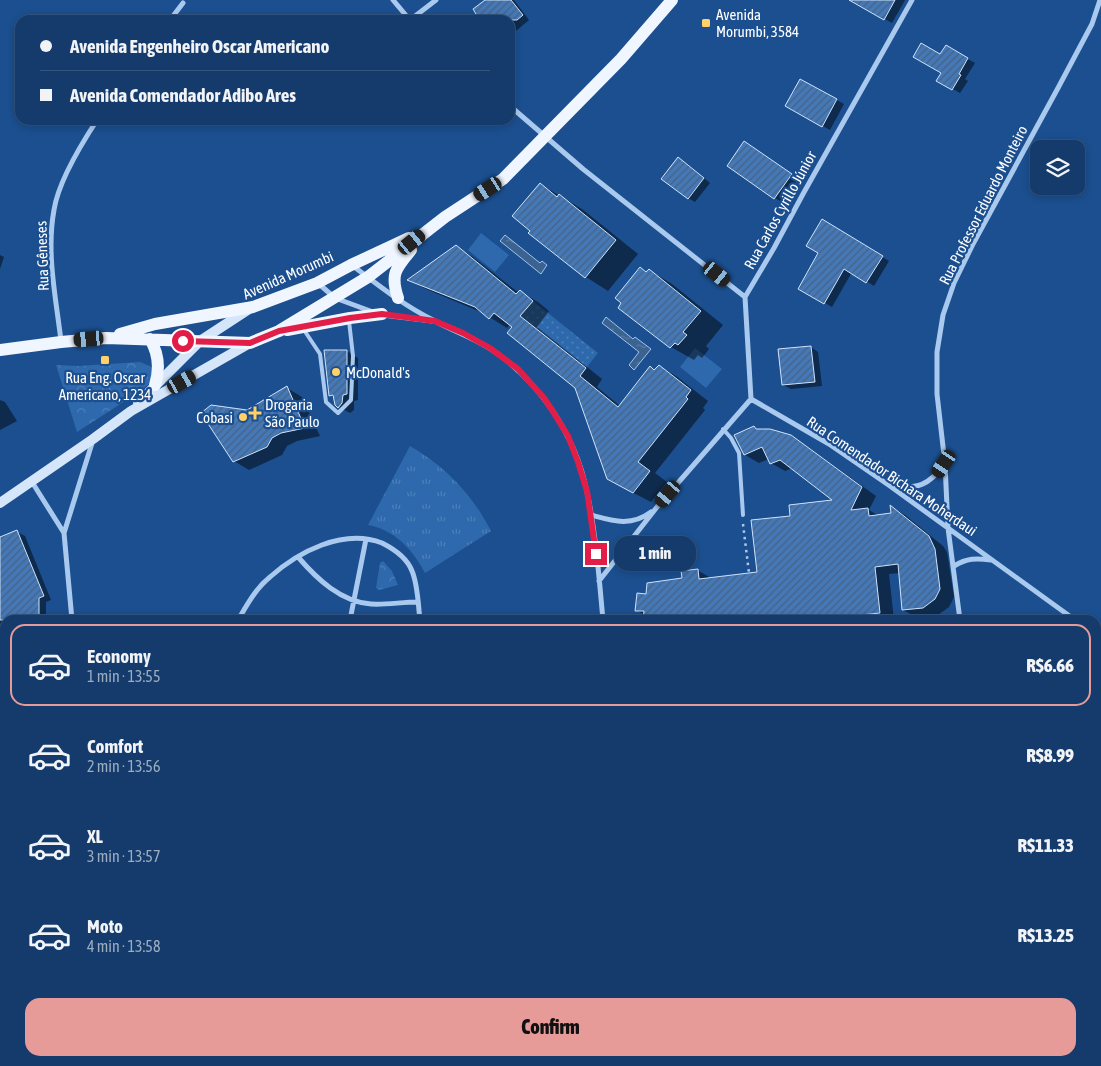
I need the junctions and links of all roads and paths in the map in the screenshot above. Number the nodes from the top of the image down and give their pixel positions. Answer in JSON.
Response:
{"nodes":[{"id":1,"x":393,"y":0,"type":"edge"},
{"id":2,"x":436,"y":0,"type":"edge"},
{"id":3,"x":672,"y":0,"type":"edge"},
{"id":4,"x":912,"y":0,"type":"edge"},
{"id":5,"x":1100,"y":0,"type":"edge"},
{"id":6,"x":183,"y":3,"type":"dead end"},
{"id":7,"x":174,"y":15,"type":"edge"},
{"id":8,"x":406,"y":15,"type":"edge"},
{"id":9,"x":416,"y":15,"type":"edge"},
{"id":10,"x":515,"y":110,"type":"edge"},
{"id":11,"x":94,"y":125,"type":"edge"},
{"id":12,"x":546,"y":137,"type":"junction"},
{"id":13,"x":428,"y":230,"type":"junction"},
{"id":14,"x":351,"y":265,"type":"junction"},
{"id":15,"x":368,"y":277,"type":"junction"},
{"id":16,"x":318,"y":283,"type":"junction"},
{"id":17,"x":745,"y":297,"type":"junction"},
{"id":18,"x":335,"y":298,"type":"junction"},
{"id":19,"x":398,"y":298,"type":"junction"},
{"id":20,"x":253,"y":306,"type":"junction"},
{"id":21,"x":382,"y":314,"type":"junction"},
{"id":22,"x":349,"y":318,"type":"junction"},
{"id":23,"x":435,"y":321,"type":"junction"},
{"id":24,"x":302,"y":327,"type":"junction"},
{"id":25,"x":279,"y":331,"type":"junction"},
{"id":26,"x":106,"y":338,"type":"junction"},
{"id":27,"x":150,"y":339,"type":"junction"},
{"id":28,"x":200,"y":341,"type":"junction"},
{"id":29,"x":61,"y":342,"type":"junction"},
{"id":30,"x":250,"y":343,"type":"junction"},
{"id":31,"x":0,"y":350,"type":"edge"},
{"id":32,"x":155,"y":385,"type":"junction"},
{"id":33,"x":751,"y":399,"type":"junction"},
{"id":34,"x":131,"y":411,"type":"junction"},
{"id":35,"x":723,"y":429,"type":"junction"},
{"id":36,"x":93,"y":439,"type":"junction"},
{"id":37,"x":944,"y":464,"type":"junction"},
{"id":38,"x":32,"y":482,"type":"junction"},
{"id":39,"x":890,"y":486,"type":"junction"},
{"id":40,"x":0,"y":503,"type":"edge"},
{"id":41,"x":658,"y":507,"type":"junction"},
{"id":42,"x":591,"y":515,"type":"junction"},
{"id":43,"x":742,"y":515,"type":"dead end"},
{"id":44,"x":948,"y":528,"type":"junction"},
{"id":45,"x":64,"y":533,"type":"junction"},
{"id":46,"x":744,"y":533,"type":"dead end"},
{"id":47,"x":366,"y":539,"type":"junction"},
{"id":48,"x":298,"y":557,"type":"junction"},
{"id":49,"x":993,"y":560,"type":"junction"},
{"id":50,"x":954,"y":566,"type":"junction"},
{"id":51,"x":750,"y":573,"type":"dead end"},
{"id":52,"x":599,"y":581,"type":"junction"},
{"id":53,"x":354,"y":600,"type":"junction"},
{"id":54,"x":418,"y":602,"type":"junction"},
{"id":55,"x":72,"y":615,"type":"edge"},
{"id":56,"x":241,"y":615,"type":"edge"},
{"id":57,"x":351,"y":615,"type":"edge"},
{"id":58,"x":419,"y":615,"type":"edge"},
{"id":59,"x":602,"y":615,"type":"edge"},
{"id":60,"x":960,"y":615,"type":"edge"},
{"id":61,"x":1067,"y":615,"type":"edge"}],
"edges":[{"from":1,"to":8,"type":"street"},
{"from":2,"to":9,"type":"street"},
{"from":3,"to":12,"type":"main road","name":"Avenida Morumbi"},
{"from":4,"to":17,"type":"street","name":"Rua Carlos Cyrillo Júnior"},
{"from":5,"to":37,"type":"street","name":"Rua Professor Eduardo Monteiro"},
{"from":6,"to":7,"type":"street"},
{"from":10,"to":12,"type":"street"},
{"from":11,"to":29,"type":"street","name":"Rua Gêneses"},
{"from":12,"to":13,"type":"main road","name":"Avenida Morumbi"},
{"from":12,"to":17,"type":"street"},
{"from":13,"to":14,"type":"main road","name":"Avenida Morumbi"},
{"from":13,"to":15,"type":"main road","name":"Avenida Morumbi"},
{"from":13,"to":19,"type":"main road"},
{"from":14,"to":15,"type":"street"},
{"from":14,"to":16,"type":"main road","name":"Avenida Morumbi"},
{"from":15,"to":18,"type":"main road","name":"Avenida Morumbi"},
{"from":15,"to":19,"type":"street"},
{"from":16,"to":18,"type":"street"},
{"from":16,"to":20,"type":"main road","name":"Avenida Morumbi"},
{"from":17,"to":33,"type":"street"},
{"from":18,"to":21,"type":"street"},
{"from":18,"to":25,"type":"main road","name":"Avenida Morumbi"},
{"from":19,"to":23,"type":"street"},
{"from":20,"to":26,"type":"main road"},
{"from":20,"to":28,"type":"main road","name":"Avenida Morumbi"},
{"from":21,"to":22,"type":"main road"},
{"from":21,"to":23,"type":"street"},
{"from":22,"to":24,"type":"main road"},
{"from":22,"to":24,"type":"lane"},
{"from":23,"to":42,"type":"street"},
{"from":24,"to":25,"type":"main road"},
{"from":25,"to":30,"type":"main road","name":"Avenida Morumbi"},
{"from":26,"to":27,"type":"main road"},
{"from":26,"to":29,"type":"main road"},
{"from":27,"to":28,"type":"main road"},
{"from":27,"to":32,"type":"main road"},
{"from":28,"to":30,"type":"main road"},
{"from":28,"to":32,"type":"main road","name":"Avenida Morumbi"},
{"from":29,"to":31,"type":"main road"},
{"from":30,"to":34,"type":"main road","name":"Avenida Morumbi"},
{"from":32,"to":34,"type":"main road","name":"Avenida Morumbi"},
{"from":33,"to":35,"type":"street"},
{"from":33,"to":39,"type":"street","name":"Rua Comendador Bichara Moherdaui"},
{"from":34,"to":36,"type":"main road","name":"Avenida Morumbi"},
{"from":35,"to":41,"type":"street"},
{"from":35,"to":43,"type":"lane"},
{"from":36,"to":38,"type":"main road","name":"Avenida Morumbi"},
{"from":36,"to":45,"type":"street"},
{"from":37,"to":39,"type":"street"},
{"from":37,"to":44,"type":"street","name":"Rua Professor Eduardo Monteiro"},
{"from":38,"to":40,"type":"main road","name":"Avenida Morumbi"},
{"from":38,"to":45,"type":"street"},
{"from":39,"to":44,"type":"street","name":"Rua Comendador Bichara Moherdaui"},
{"from":41,"to":42,"type":"street"},
{"from":41,"to":52,"type":"street"},
{"from":42,"to":52,"type":"street"},
{"from":44,"to":49,"type":"street","name":"Rua Comendador Bichara Moherdaui"},
{"from":44,"to":50,"type":"street","name":"Rua Professor Eduardo Monteiro"},
{"from":45,"to":55,"type":"street"},
{"from":46,"to":51,"type":"path"},
{"from":47,"to":48,"type":"street"},
{"from":47,"to":53,"type":"street"},
{"from":47,"to":54,"type":"street"},
{"from":48,"to":53,"type":"street"},
{"from":48,"to":56,"type":"street"},
{"from":49,"to":50,"type":"street","name":"Rua Comendador Bichara Moherdaui"},
{"from":49,"to":61,"type":"street","name":"Rua Comendador Bichara Moherdaui"},
{"from":50,"to":60,"type":"street","name":"Rua Professor Eduardo Monteiro"},
{"from":52,"to":59,"type":"street"},
{"from":53,"to":54,"type":"street"},
{"from":53,"to":57,"type":"street"},
{"from":54,"to":58,"type":"street"}]}
